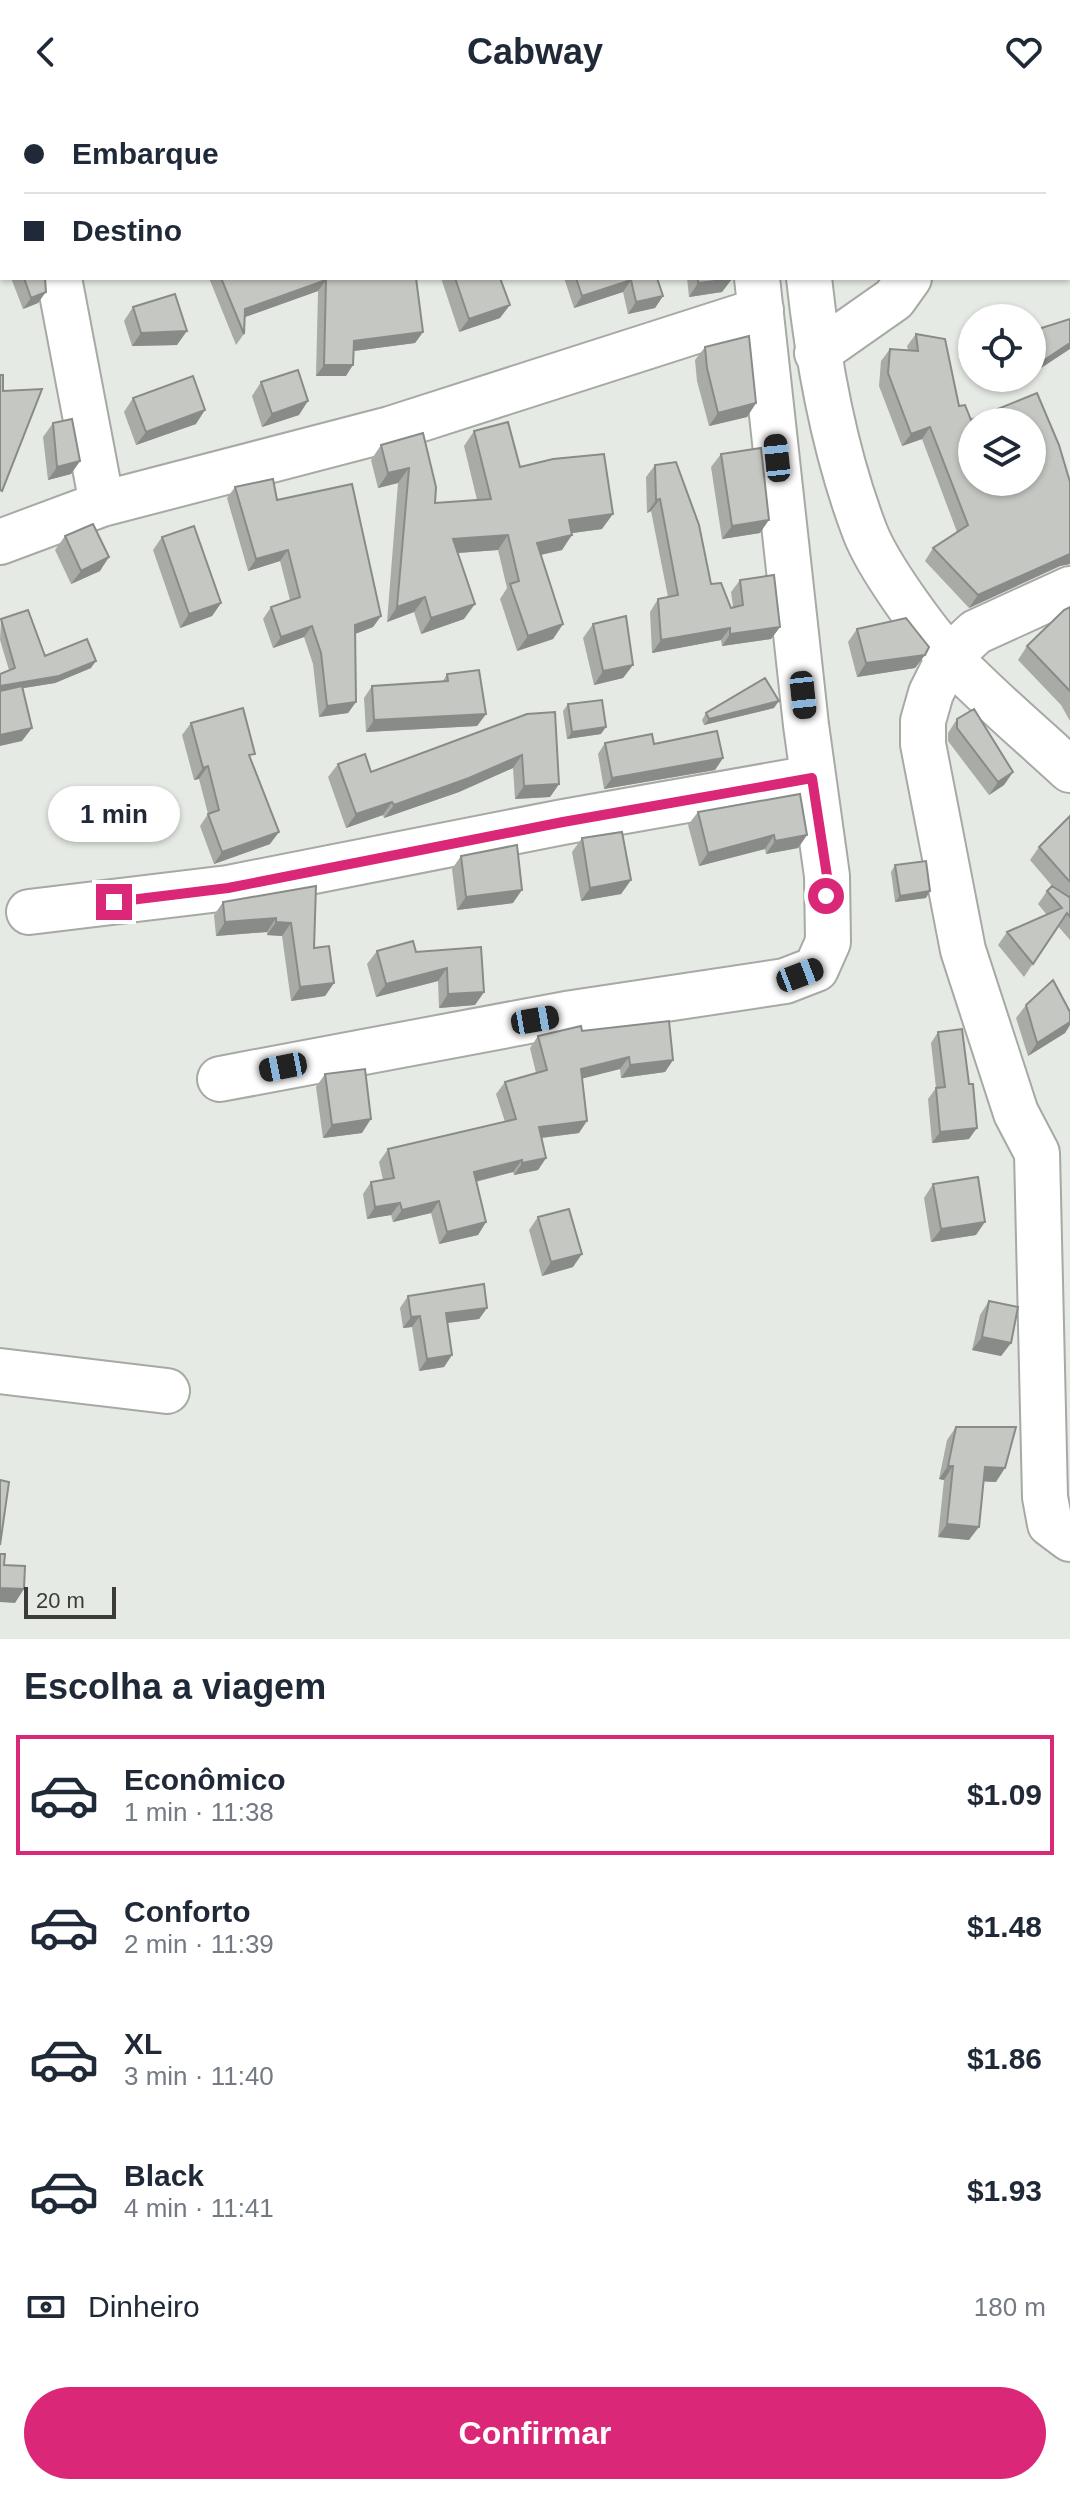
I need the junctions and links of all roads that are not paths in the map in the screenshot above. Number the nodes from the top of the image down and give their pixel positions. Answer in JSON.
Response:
{"nodes":[{"id":1,"x":59,"y":280,"type":"edge"},
{"id":2,"x":809,"y":280,"type":"edge"},
{"id":3,"x":908,"y":280,"type":"edge"},
{"id":4,"x":759,"y":294,"type":"edge"},
{"id":5,"x":817,"y":353,"type":"junction"},
{"id":6,"x":102,"y":504,"type":"junction"},
{"id":7,"x":0,"y":542,"type":"edge"},
{"id":8,"x":1070,"y":589,"type":"edge"},
{"id":9,"x":949,"y":657,"type":"junction"},
{"id":10,"x":1070,"y":770,"type":"edge"},
{"id":11,"x":812,"y":778,"type":"junction"},
{"id":12,"x":29,"y":912,"type":"dead end"},
{"id":13,"x":220,"y":1079,"type":"dead end"},
{"id":14,"x":0,"y":1371,"type":"edge"},
{"id":15,"x":167,"y":1391,"type":"dead end"},
{"id":16,"x":1070,"y":1539,"type":"edge"}],
"edges":[{"from":1,"to":6,"type":"street"},
{"from":2,"to":5,"type":"street"},
{"from":3,"to":5,"type":"street"},
{"from":4,"to":6,"type":"street"},
{"from":4,"to":11,"type":"street"},
{"from":5,"to":9,"type":"street"},
{"from":6,"to":7,"type":"street"},
{"from":8,"to":9,"type":"street"},
{"from":9,"to":10,"type":"street"},
{"from":9,"to":16,"type":"street"},
{"from":11,"to":12,"type":"street"},
{"from":11,"to":13,"type":"street"},
{"from":14,"to":15,"type":"street"}]}
